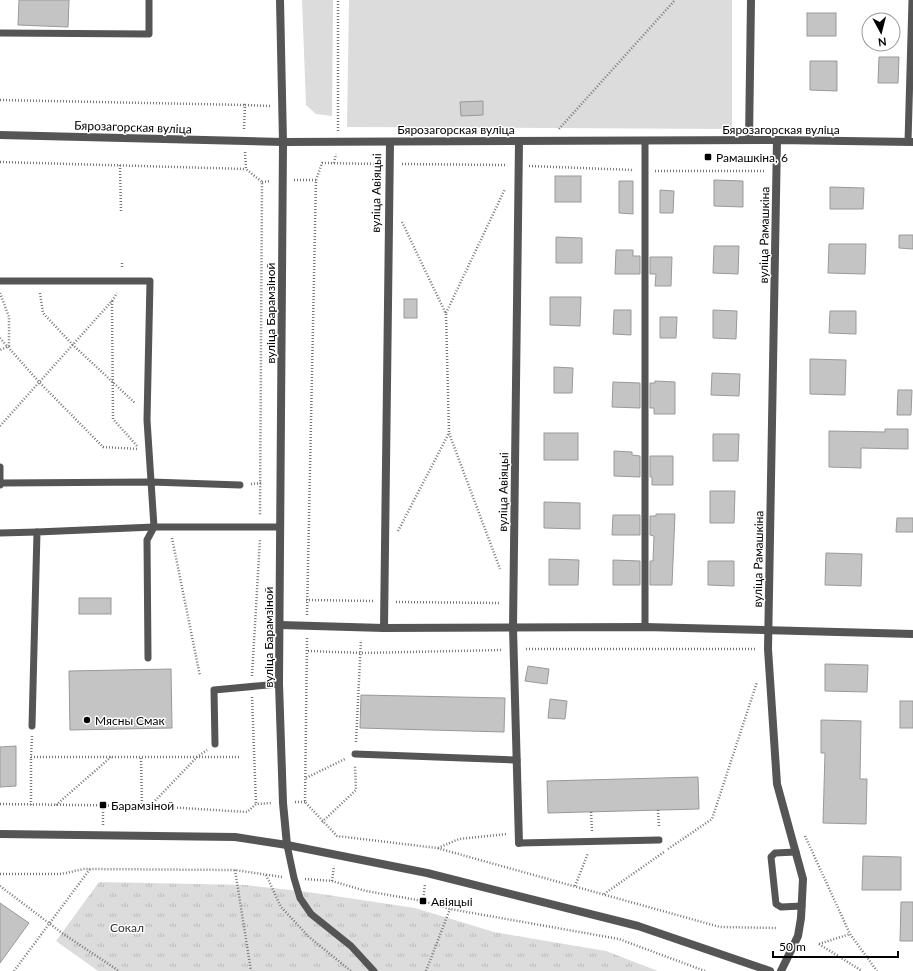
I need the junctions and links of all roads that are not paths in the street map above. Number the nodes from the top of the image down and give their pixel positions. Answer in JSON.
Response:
{"nodes":[{"id":1,"x":149,"y":0,"type":"edge"},
{"id":2,"x":280,"y":0,"type":"edge"},
{"id":3,"x":750,"y":0,"type":"edge"},
{"id":4,"x":912,"y":0,"type":"edge"},
{"id":5,"x":0,"y":33,"type":"edge"},
{"id":6,"x":0,"y":135,"type":"edge"},
{"id":7,"x":749,"y":140,"type":"junction"},
{"id":8,"x":777,"y":140,"type":"junction"},
{"id":9,"x":519,"y":141,"type":"junction"},
{"id":10,"x":645,"y":141,"type":"junction"},
{"id":11,"x":283,"y":142,"type":"junction"},
{"id":12,"x":390,"y":142,"type":"junction"},
{"id":13,"x":911,"y":142,"type":"edge"},
{"id":14,"x":0,"y":280,"type":"edge"},
{"id":15,"x":0,"y":467,"type":"edge"},
{"id":16,"x":151,"y":482,"type":"junction"},
{"id":17,"x":0,"y":484,"type":"edge"},
{"id":18,"x":240,"y":485,"type":"dead end"},
{"id":19,"x":154,"y":527,"type":"junction"},
{"id":20,"x":280,"y":528,"type":"junction"},
{"id":21,"x":37,"y":532,"type":"junction"},
{"id":22,"x":0,"y":533,"type":"edge"},
{"id":23,"x":280,"y":625,"type":"junction"},
{"id":24,"x":645,"y":627,"type":"junction"},
{"id":25,"x":384,"y":628,"type":"junction"},
{"id":26,"x":513,"y":628,"type":"junction"},
{"id":27,"x":769,"y":630,"type":"junction"},
{"id":28,"x":913,"y":634,"type":"edge"},
{"id":29,"x":148,"y":658,"type":"dead end"},
{"id":30,"x":279,"y":684,"type":"junction"},
{"id":31,"x":32,"y":726,"type":"road end"},
{"id":32,"x":215,"y":744,"type":"road end"},
{"id":33,"x":355,"y":754,"type":"road end"},
{"id":34,"x":517,"y":760,"type":"junction"},
{"id":35,"x":0,"y":834,"type":"edge"},
{"id":36,"x":659,"y":840,"type":"dead end"},
{"id":37,"x":519,"y":843,"type":"joint"},
{"id":38,"x":287,"y":845,"type":"junction"},
{"id":39,"x":796,"y":852,"type":"junction"},
{"id":40,"x":802,"y":906,"type":"junction"},
{"id":41,"x":374,"y":971,"type":"edge"},
{"id":42,"x":770,"y":971,"type":"edge"},
{"id":43,"x":781,"y":971,"type":"edge"}],
"edges":[{"from":1,"to":5,"type":"lane"},
{"from":2,"to":11,"type":"street","name":"вуліца Барамзіной"},
{"from":3,"to":7,"type":"street"},
{"from":4,"to":13,"type":"lane"},
{"from":6,"to":11,"type":"street","name":"Бярозагорская вуліца"},
{"from":7,"to":8,"type":"street","name":"Бярозагорская вуліца"},
{"from":7,"to":10,"type":"street","name":"Бярозагорская вуліца"},
{"from":8,"to":13,"type":"street","name":"Бярозагорская вуліца"},
{"from":8,"to":27,"type":"street","name":"вуліца Рамашкіна"},
{"from":9,"to":10,"type":"street","name":"Бярозагорская вуліца"},
{"from":9,"to":12,"type":"street","name":"Бярозагорская вуліца"},
{"from":9,"to":26,"type":"street","name":"вуліца Авіяцыі"},
{"from":10,"to":24,"type":"lane"},
{"from":11,"to":12,"type":"street","name":"Бярозагорская вуліца"},
{"from":11,"to":20,"type":"street","name":"вуліца Барамзіной"},
{"from":12,"to":25,"type":"street","name":"вуліца Авіяцыі"},
{"from":14,"to":16,"type":"lane"},
{"from":15,"to":17,"type":"lane"},
{"from":16,"to":17,"type":"lane"},
{"from":16,"to":18,"type":"lane"},
{"from":16,"to":19,"type":"lane"},
{"from":19,"to":20,"type":"lane"},
{"from":19,"to":21,"type":"lane"},
{"from":19,"to":29,"type":"lane"},
{"from":20,"to":23,"type":"street","name":"вуліца Барамзіной"},
{"from":21,"to":22,"type":"lane"},
{"from":21,"to":31,"type":"lane"},
{"from":23,"to":25,"type":"street"},
{"from":23,"to":30,"type":"street","name":"вуліца Барамзіной"},
{"from":24,"to":26,"type":"street"},
{"from":24,"to":27,"type":"street"},
{"from":25,"to":26,"type":"street"},
{"from":26,"to":34,"type":"street","name":"вуліца Авіяцыі"},
{"from":27,"to":28,"type":"street"},
{"from":27,"to":39,"type":"street","name":"вуліца Рамашкіна"},
{"from":30,"to":32,"type":"lane"},
{"from":30,"to":38,"type":"street","name":"вуліца Барамзіной"},
{"from":33,"to":34,"type":"lane"},
{"from":34,"to":37,"type":"street","name":"вуліца Авіяцыі"},
{"from":35,"to":38,"type":"street"},
{"from":36,"to":37,"type":"lane"},
{"from":38,"to":41,"type":"lane"},
{"from":38,"to":42,"type":"street"},
{"from":39,"to":40,"type":"street","name":"вуліца Рамашкіна"},
{"from":39,"to":40,"type":"lane"},
{"from":40,"to":43,"type":"street","name":"вуліца Рамашкіна"}]}
